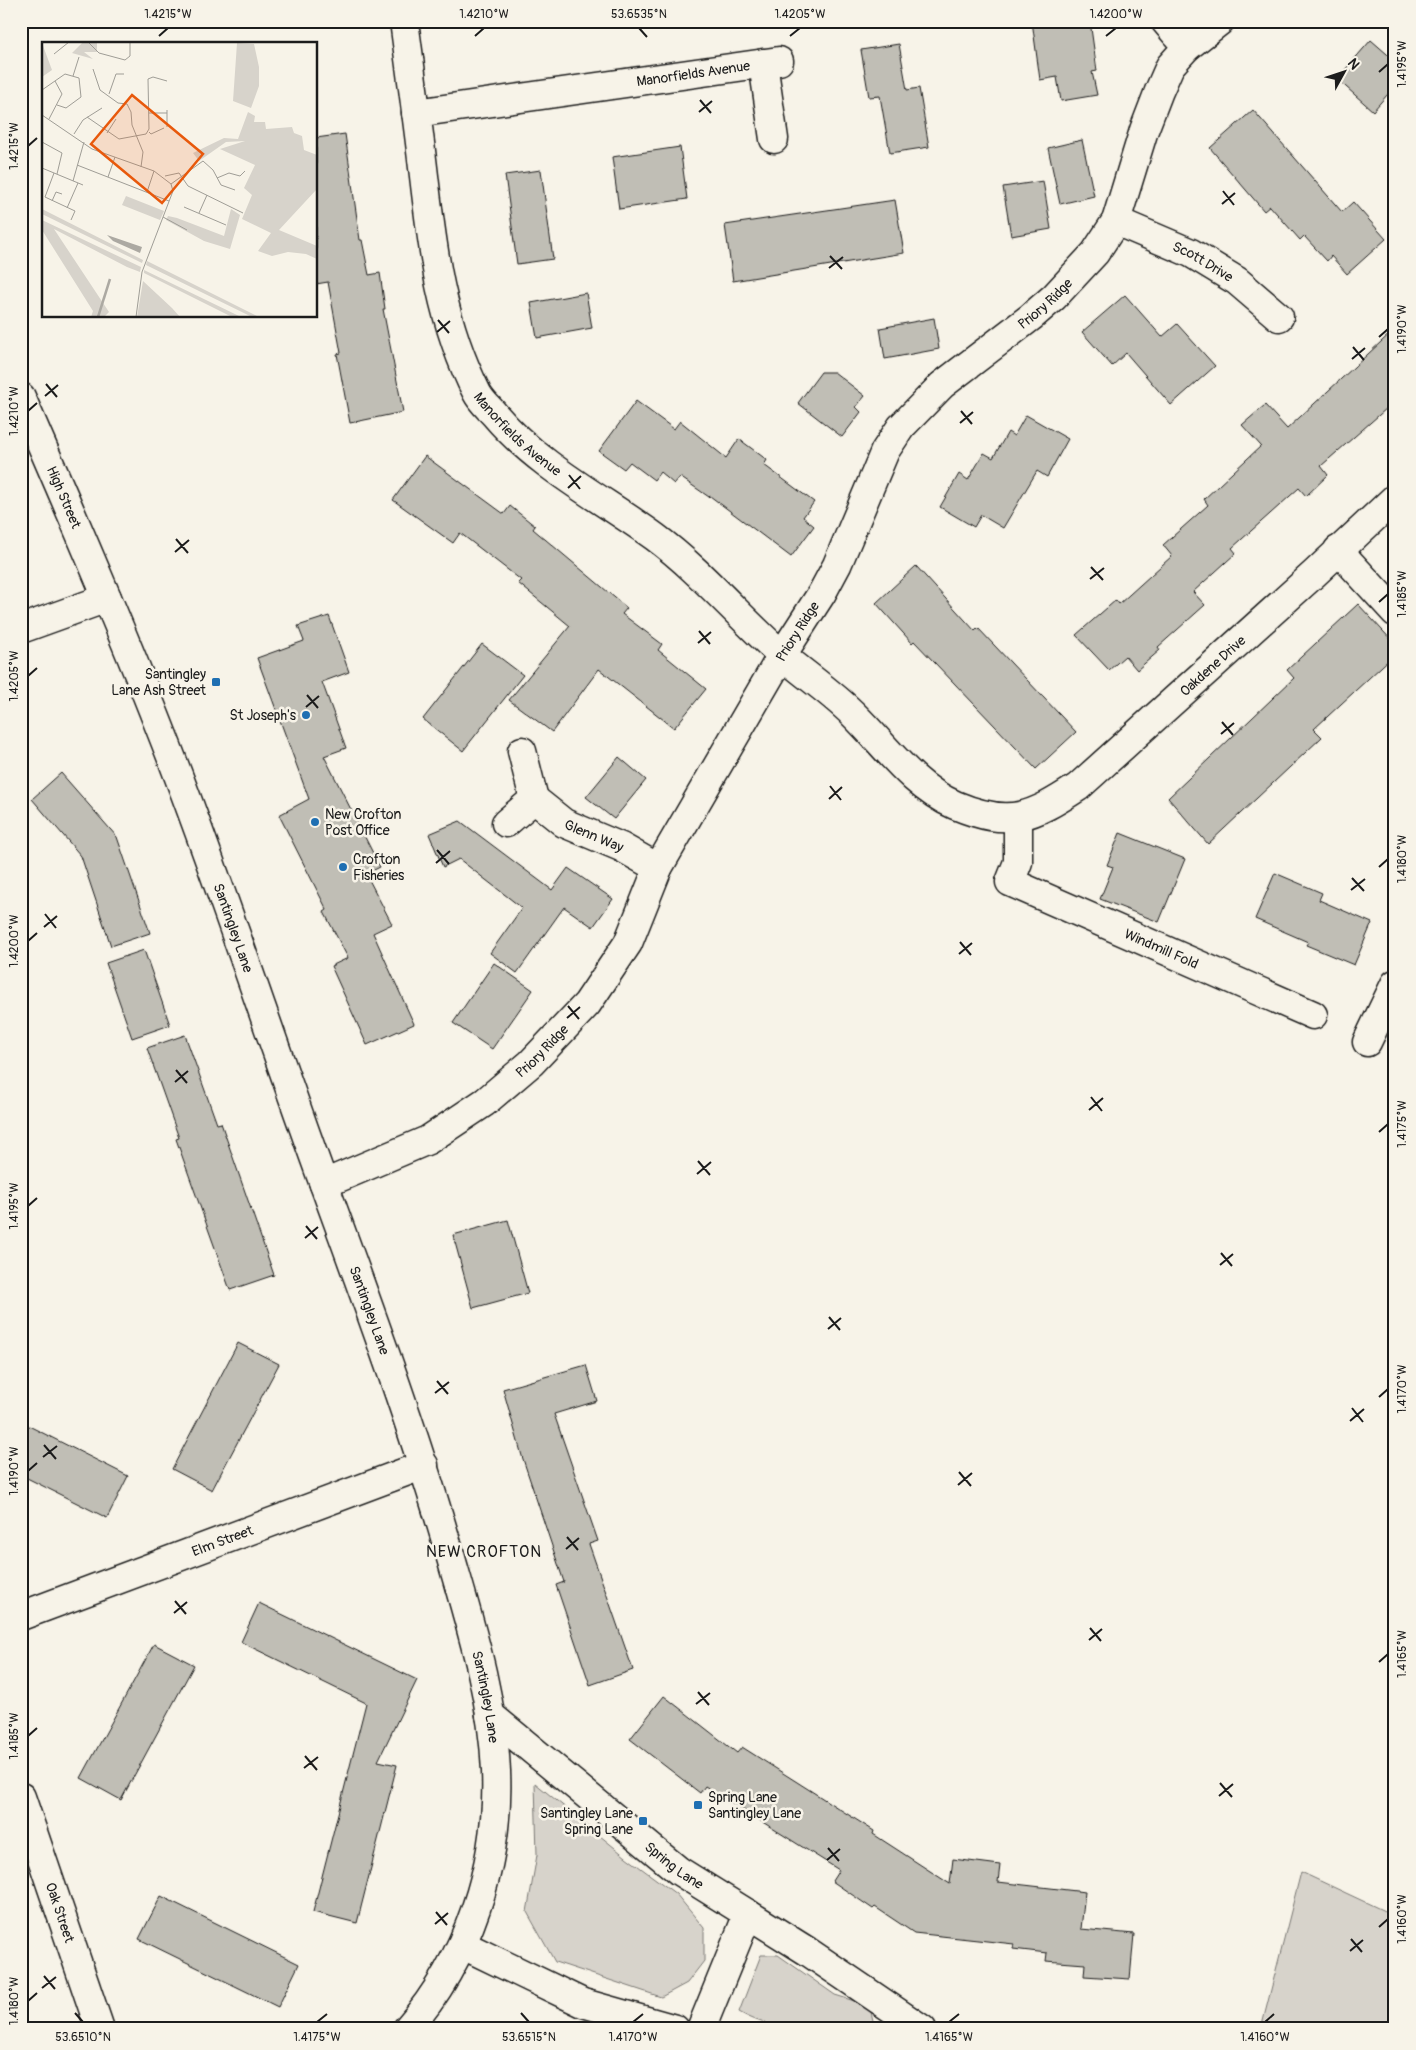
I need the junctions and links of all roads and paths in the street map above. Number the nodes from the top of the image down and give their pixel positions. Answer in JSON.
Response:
{"nodes":[{"id":1,"x":404,"y":21,"type":"edge"},
{"id":2,"x":1166,"y":21,"type":"edge"},
{"id":3,"x":1220,"y":21,"type":"edge"},
{"id":4,"x":1187,"y":47,"type":"junction"},
{"id":5,"x":416,"y":113,"type":"junction"},
{"id":6,"x":774,"y":139,"type":"dead end"},
{"id":7,"x":1116,"y":222,"type":"junction"},
{"id":8,"x":1279,"y":318,"type":"dead end"},
{"id":9,"x":21,"y":396,"type":"edge"},
{"id":10,"x":1395,"y":498,"type":"edge"},
{"id":11,"x":1338,"y":550,"type":"junction"},
{"id":12,"x":107,"y":598,"type":"junction"},
{"id":13,"x":1395,"y":612,"type":"edge"},
{"id":14,"x":21,"y":629,"type":"edge"},
{"id":15,"x":782,"y":655,"type":"junction"},
{"id":16,"x":522,"y":751,"type":"dead end"},
{"id":17,"x":534,"y":799,"type":"junction"},
{"id":18,"x":1018,"y":817,"type":"junction"},
{"id":19,"x":506,"y":823,"type":"dead end"},
{"id":20,"x":658,"y":868,"type":"junction"},
{"id":21,"x":1395,"y":984,"type":"edge"},
{"id":22,"x":1313,"y":1015,"type":"dead end"},
{"id":23,"x":1367,"y":1042,"type":"dead end"},
{"id":24,"x":324,"y":1184,"type":"junction"},
{"id":25,"x":424,"y":1465,"type":"junction"},
{"id":26,"x":21,"y":1616,"type":"edge"},
{"id":27,"x":490,"y":1714,"type":"junction"},
{"id":28,"x":21,"y":1797,"type":"edge"},
{"id":29,"x":748,"y":1914,"type":"junction"},
{"id":30,"x":462,"y":1945,"type":"junction"},
{"id":31,"x":100,"y":2029,"type":"edge"},
{"id":32,"x":407,"y":2029,"type":"edge"},
{"id":33,"x":675,"y":2029,"type":"edge"},
{"id":34,"x":701,"y":2029,"type":"edge"},
{"id":35,"x":922,"y":2029,"type":"edge"}],
"edges":[{"from":1,"to":5,"type":"street","name":"Manorfields Avenue"},
{"from":2,"to":4,"type":"street"},
{"from":3,"to":4,"type":"street","name":"Priory Ridge"},
{"from":4,"to":7,"type":"street","name":"Priory Ridge"},
{"from":5,"to":6,"type":"street","name":"Manorfields Avenue"},
{"from":5,"to":15,"type":"street","name":"Manorfields Avenue"},
{"from":7,"to":8,"type":"street","name":"Scott Drive"},
{"from":7,"to":15,"type":"street","name":"Priory Ridge"},
{"from":9,"to":12,"type":"street","name":"High Street"},
{"from":10,"to":11,"type":"street","name":"Oakdene Drive"},
{"from":11,"to":13,"type":"street"},
{"from":11,"to":18,"type":"street","name":"Oakdene Drive"},
{"from":12,"to":14,"type":"street"},
{"from":12,"to":24,"type":"street","name":"Santingley Lane"},
{"from":15,"to":18,"type":"street","name":"Oakdene Drive"},
{"from":15,"to":20,"type":"street","name":"Priory Ridge"},
{"from":16,"to":17,"type":"street"},
{"from":17,"to":19,"type":"street"},
{"from":17,"to":20,"type":"street","name":"Glenn Way"},
{"from":18,"to":22,"type":"street","name":"Windmill Fold"},
{"from":20,"to":24,"type":"street","name":"Priory Ridge"},
{"from":21,"to":23,"type":"street"},
{"from":24,"to":25,"type":"street","name":"Santingley Lane"},
{"from":25,"to":26,"type":"street","name":"Elm Street"},
{"from":25,"to":27,"type":"street","name":"Santingley Lane"},
{"from":27,"to":29,"type":"street","name":"Spring Lane"},
{"from":27,"to":30,"type":"street","name":"Santingley Lane"},
{"from":28,"to":31,"type":"street","name":"Oak Street"},
{"from":29,"to":34,"type":"street"},
{"from":29,"to":35,"type":"street","name":"Spring Lane"},
{"from":30,"to":32,"type":"street","name":"Santingley Lane"},
{"from":30,"to":33,"type":"street"}]}
